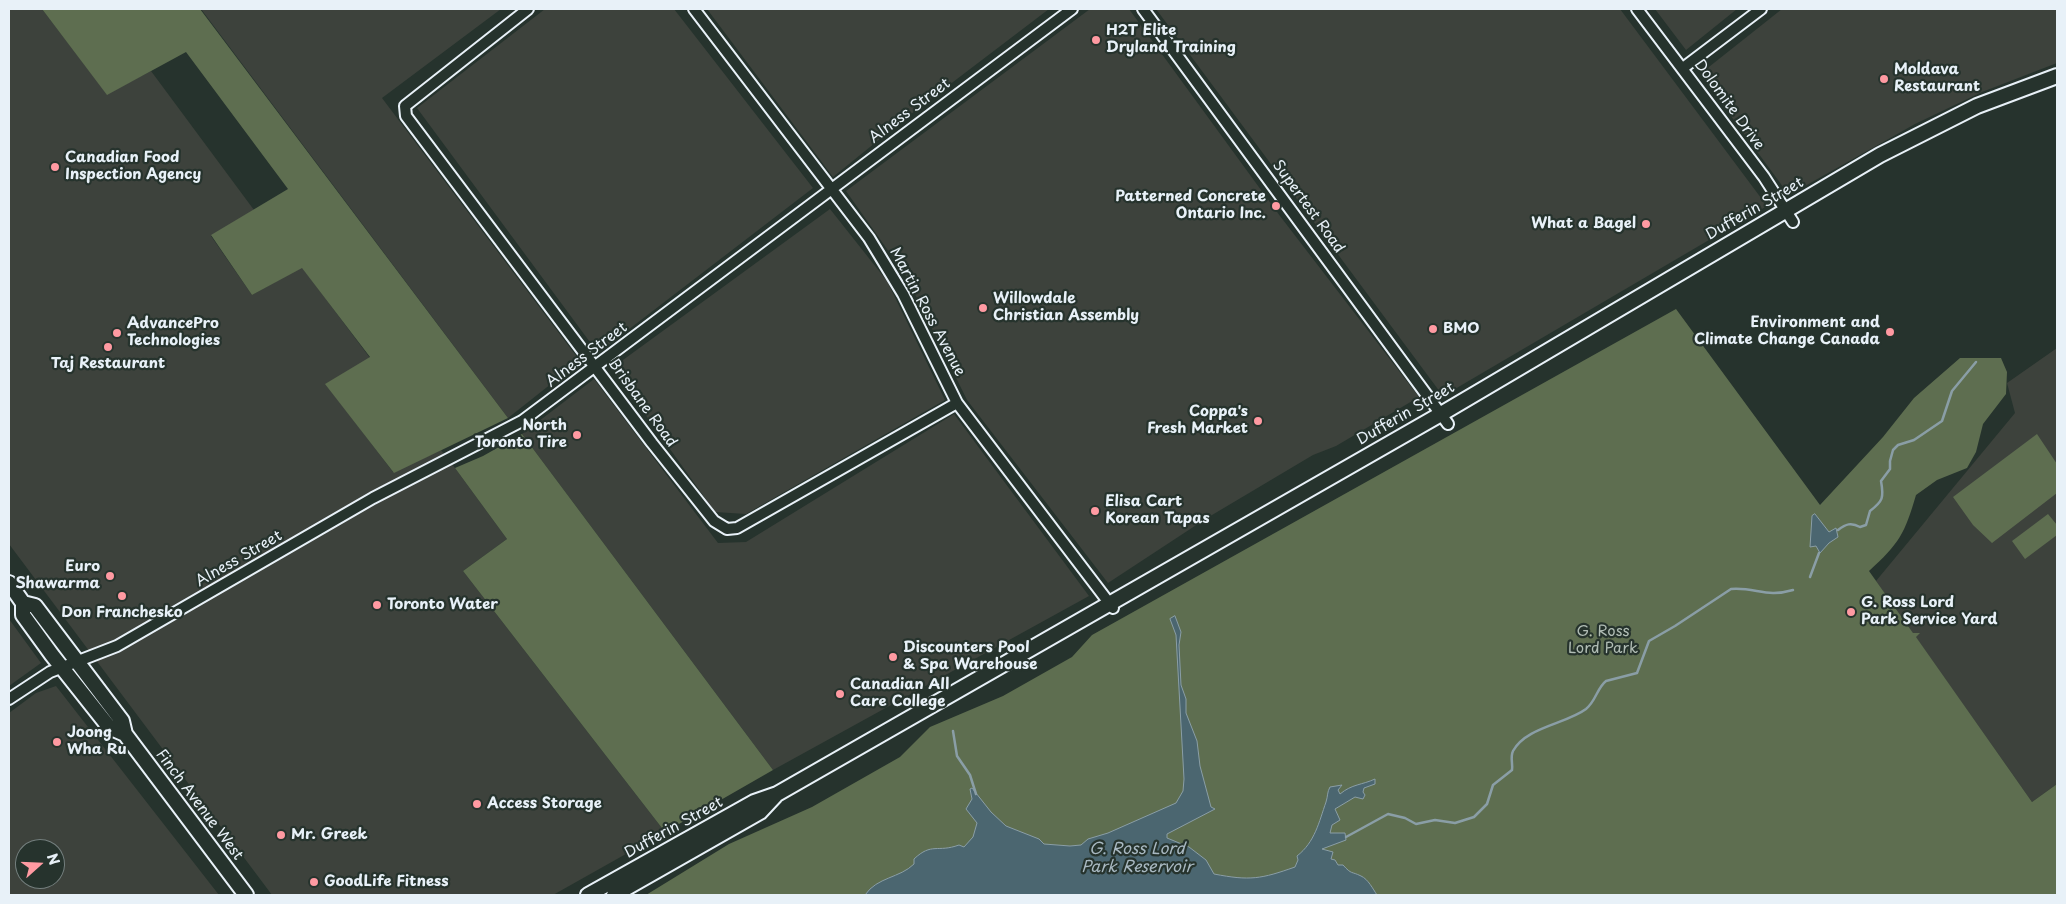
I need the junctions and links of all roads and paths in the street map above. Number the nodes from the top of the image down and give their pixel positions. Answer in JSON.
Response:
{"nodes":[{"id":1,"x":528,"y":9,"type":"edge"},
{"id":2,"x":694,"y":9,"type":"edge"},
{"id":3,"x":1072,"y":9,"type":"edge"},
{"id":4,"x":1143,"y":9,"type":"edge"},
{"id":5,"x":1637,"y":9,"type":"edge"},
{"id":6,"x":1761,"y":9,"type":"edge"},
{"id":7,"x":1683,"y":68,"type":"junction"},
{"id":8,"x":2057,"y":76,"type":"edge"},
{"id":9,"x":830,"y":189,"type":"junction"},
{"id":10,"x":1784,"y":211,"type":"junction"},
{"id":11,"x":1793,"y":222,"type":"dead end"},
{"id":12,"x":597,"y":367,"type":"junction"},
{"id":13,"x":957,"y":402,"type":"junction"},
{"id":14,"x":1444,"y":419,"type":"junction"},
{"id":15,"x":9,"y":583,"type":"edge"},
{"id":16,"x":23,"y":604,"type":"junction"},
{"id":17,"x":1111,"y":605,"type":"junction"},
{"id":18,"x":79,"y":662,"type":"junction"},
{"id":19,"x":62,"y":667,"type":"junction"},
{"id":20,"x":9,"y":699,"type":"edge"},
{"id":21,"x":125,"y":734,"type":"junction"},
{"id":22,"x":777,"y":794,"type":"junction"},
{"id":23,"x":246,"y":895,"type":"edge"},
{"id":24,"x":588,"y":895,"type":"edge"},
{"id":25,"x":614,"y":895,"type":"edge"}],
"edges":[{"from":1,"to":12,"type":"street","name":"Brisbane Road"},
{"from":2,"to":9,"type":"street","name":"Martin Ross Avenue"},
{"from":3,"to":9,"type":"street","name":"Alness Street"},
{"from":4,"to":14,"type":"street","name":"Supertest Road"},
{"from":5,"to":7,"type":"street","name":"Dolomite Drive"},
{"from":6,"to":7,"type":"street"},
{"from":7,"to":10,"type":"street","name":"Dolomite Drive"},
{"from":8,"to":10,"type":"main road","name":"Dufferin Street"},
{"from":9,"to":12,"type":"street","name":"Alness Street"},
{"from":9,"to":13,"type":"street","name":"Martin Ross Avenue"},
{"from":10,"to":11,"type":"street","name":"Dolomite Drive"},
{"from":10,"to":14,"type":"main road","name":"Dufferin Street"},
{"from":12,"to":13,"type":"street","name":"Brisbane Road"},
{"from":12,"to":18,"type":"street","name":"Alness Street"},
{"from":13,"to":17,"type":"street","name":"Martin Ross Avenue"},
{"from":14,"to":17,"type":"main road","name":"Dufferin Street"},
{"from":15,"to":16,"type":"main road","name":"Finch Avenue West"},
{"from":16,"to":18,"type":"main road","name":"Finch Avenue West"},
{"from":16,"to":19,"type":"main road","name":"Finch Avenue West"},
{"from":17,"to":22,"type":"main road","name":"Dufferin Street"},
{"from":18,"to":19,"type":"street","name":"Alness Street"},
{"from":18,"to":21,"type":"main road","name":"Finch Avenue West"},
{"from":19,"to":20,"type":"street","name":"Alness Street"},
{"from":19,"to":21,"type":"main road","name":"Finch Avenue West"},
{"from":21,"to":23,"type":"main road","name":"Finch Avenue West"},
{"from":22,"to":24,"type":"main road","name":"Dufferin Street"},
{"from":22,"to":25,"type":"main road","name":"Dufferin Street"}]}
